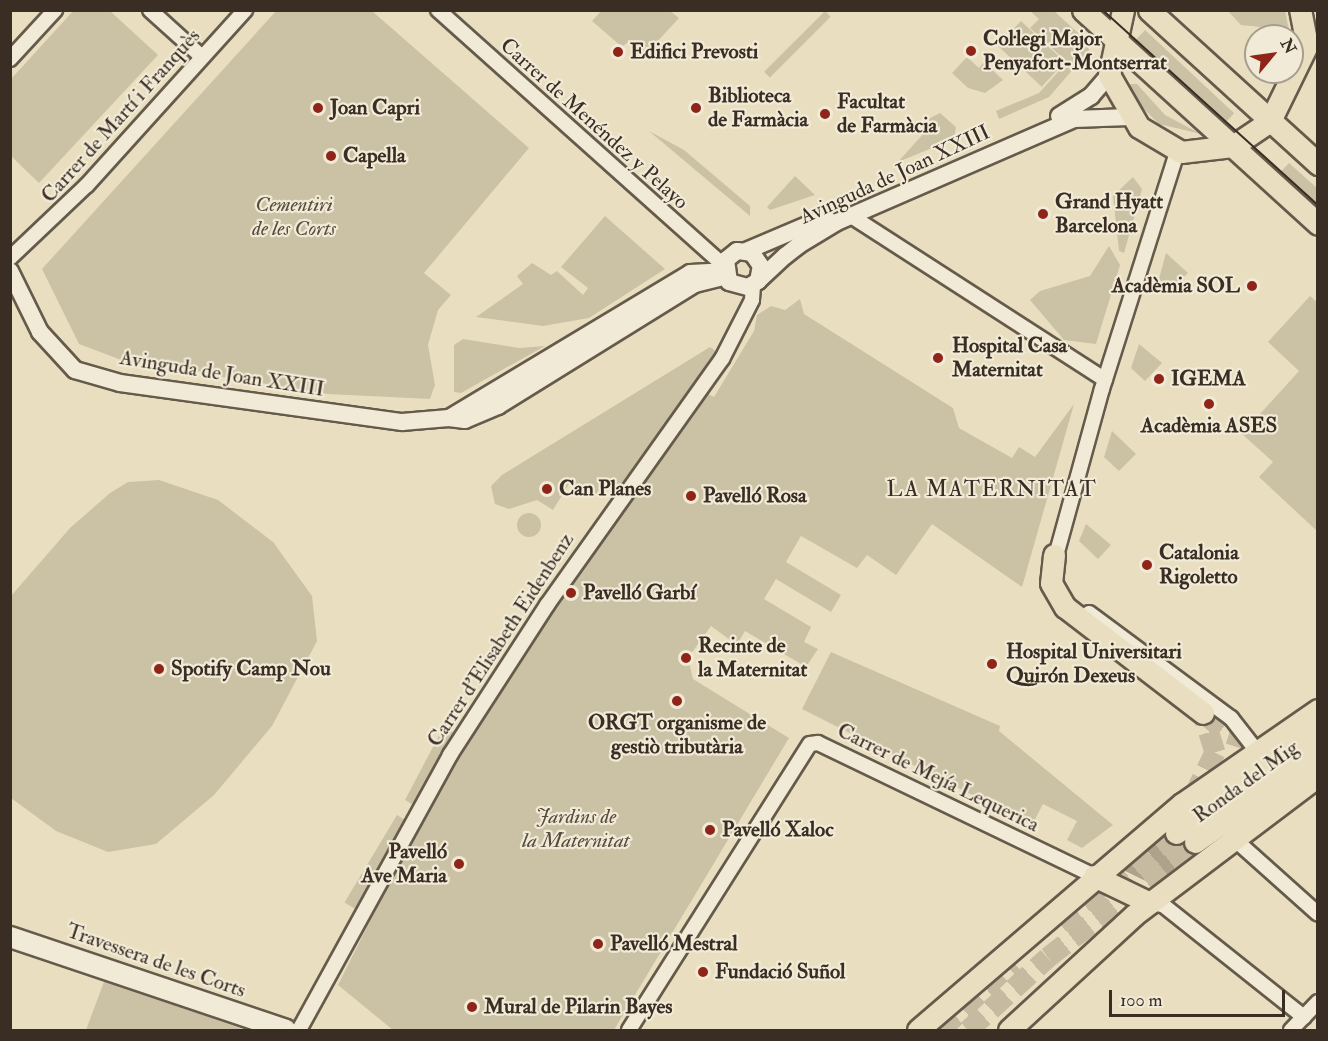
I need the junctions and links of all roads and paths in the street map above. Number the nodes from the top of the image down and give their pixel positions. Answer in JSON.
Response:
{"nodes":[{"id":1,"x":55,"y":10,"type":"edge"},
{"id":2,"x":150,"y":10,"type":"edge"},
{"id":3,"x":235,"y":10,"type":"edge"},
{"id":4,"x":245,"y":10,"type":"edge"},
{"id":5,"x":438,"y":10,"type":"edge"},
{"id":6,"x":1083,"y":10,"type":"edge"},
{"id":7,"x":1123,"y":10,"type":"edge"},
{"id":8,"x":1149,"y":10,"type":"edge"},
{"id":9,"x":1300,"y":10,"type":"edge"},
{"id":10,"x":1113,"y":37,"type":"junction"},
{"id":11,"x":1307,"y":45,"type":"junction"},
{"id":12,"x":199,"y":55,"type":"junction"},
{"id":13,"x":10,"y":59,"type":"edge"},
{"id":14,"x":1317,"y":64,"type":"edge"},
{"id":15,"x":1109,"y":75,"type":"junction"},
{"id":16,"x":1130,"y":117,"type":"junction"},
{"id":17,"x":1270,"y":121,"type":"junction"},
{"id":18,"x":1233,"y":146,"type":"junction"},
{"id":19,"x":1177,"y":152,"type":"junction"},
{"id":20,"x":1317,"y":164,"type":"edge"},
{"id":21,"x":851,"y":216,"type":"junction"},
{"id":22,"x":1317,"y":224,"type":"edge"},
{"id":23,"x":746,"y":251,"type":"junction"},
{"id":24,"x":10,"y":258,"type":"edge"},
{"id":25,"x":10,"y":271,"type":"edge"},
{"id":26,"x":724,"y":271,"type":"junction"},
{"id":27,"x":756,"y":283,"type":"junction"},
{"id":28,"x":10,"y":291,"type":"edge"},
{"id":29,"x":25,"y":301,"type":"junction"},
{"id":30,"x":1105,"y":380,"type":"junction"},
{"id":31,"x":449,"y":418,"type":"junction"},
{"id":32,"x":1054,"y":555,"type":"junction"},
{"id":33,"x":1317,"y":710,"type":"edge"},
{"id":34,"x":1203,"y":713,"type":"tunnel mouth"},
{"id":35,"x":1317,"y":722,"type":"edge"},
{"id":36,"x":1317,"y":732,"type":"edge"},
{"id":37,"x":1255,"y":749,"type":"junction"},
{"id":38,"x":1317,"y":755,"type":"edge"},
{"id":39,"x":1317,"y":765,"type":"edge"},
{"id":40,"x":1220,"y":775,"type":"junction"},
{"id":41,"x":1317,"y":777,"type":"edge"},
{"id":42,"x":1276,"y":804,"type":"junction"},
{"id":43,"x":1232,"y":837,"type":"junction"},
{"id":44,"x":1094,"y":876,"type":"junction"},
{"id":45,"x":1150,"y":903,"type":"junction"},
{"id":46,"x":1317,"y":914,"type":"edge"},
{"id":47,"x":10,"y":937,"type":"edge"},
{"id":48,"x":1098,"y":949,"type":"junction"},
{"id":49,"x":1317,"y":1002,"type":"edge"},
{"id":50,"x":1304,"y":1017,"type":"junction"},
{"id":51,"x":286,"y":1030,"type":"edge"},
{"id":52,"x":299,"y":1030,"type":"edge"},
{"id":53,"x":629,"y":1030,"type":"edge"},
{"id":54,"x":918,"y":1030,"type":"edge"},
{"id":55,"x":992,"y":1030,"type":"edge"},
{"id":56,"x":1009,"y":1030,"type":"edge"},
{"id":57,"x":1292,"y":1030,"type":"edge"}],
"edges":[{"from":1,"to":13,"type":"street"},
{"from":2,"to":12,"type":"street"},
{"from":3,"to":12,"type":"street","name":"Carrer de Martí i Franquès"},
{"from":4,"to":12,"type":"street","name":"Carrer de Martí i Franquès"},
{"from":5,"to":26,"type":"street","name":"Carrer de Menéndez y Pelayo"},
{"from":6,"to":10,"type":"main road"},
{"from":7,"to":10,"type":"main road"},
{"from":8,"to":17,"type":"main road"},
{"from":9,"to":11,"type":"main road"},
{"from":10,"to":15,"type":"main road"},
{"from":10,"to":18,"type":"main road"},
{"from":11,"to":14,"type":"main road"},
{"from":11,"to":17,"type":"main road"},
{"from":12,"to":24,"type":"street","name":"Carrer de Martí i Franquès"},
{"from":15,"to":16,"type":"main road"},
{"from":15,"to":23,"type":"street","name":"Avinguda de Joan XXIII"},
{"from":16,"to":19,"type":"main road"},
{"from":16,"to":21,"type":"street","name":"Avinguda de Joan XXIII"},
{"from":17,"to":18,"type":"main road"},
{"from":17,"to":20,"type":"main road"},
{"from":18,"to":19,"type":"main road"},
{"from":18,"to":22,"type":"main road"},
{"from":19,"to":30,"type":"street"},
{"from":21,"to":27,"type":"street","name":"Avinguda de Joan XXIII"},
{"from":21,"to":30,"type":"street"},
{"from":23,"to":26,"type":"street"},
{"from":23,"to":27,"type":"street"},
{"from":25,"to":29,"type":"street","name":"Avinguda de Joan XXIII"},
{"from":26,"to":27,"type":"street"},
{"from":26,"to":31,"type":"street","name":"Avinguda de Joan XXIII"},
{"from":26,"to":31,"type":"street","name":"Avinguda de Joan XXIII"},
{"from":27,"to":52,"type":"street","name":"Carrer d'Elisabeth Eidenbenz"},
{"from":28,"to":29,"type":"street","name":"Avinguda de Joan XXIII"},
{"from":29,"to":31,"type":"street","name":"Avinguda de Joan XXIII"},
{"from":30,"to":32,"type":"street"},
{"from":32,"to":34,"type":"main road"},
{"from":32,"to":37,"type":"street"},
{"from":33,"to":37,"type":"main road"},
{"from":35,"to":40,"type":"main road"},
{"from":36,"to":38,"type":"main road","name":"Ronda del Mig"},
{"from":37,"to":40,"type":"main road"},
{"from":39,"to":42,"type":"main road"},
{"from":40,"to":44,"type":"main road"},
{"from":41,"to":42,"type":"main road"},
{"from":42,"to":43,"type":"main road"},
{"from":43,"to":45,"type":"main road"},
{"from":43,"to":46,"type":"street"},
{"from":44,"to":45,"type":"main road"},
{"from":44,"to":53,"type":"street","name":"Carrer de Mejía Lequerica"},
{"from":44,"to":54,"type":"main road"},
{"from":45,"to":48,"type":"main road"},
{"from":45,"to":50,"type":"street"},
{"from":47,"to":51,"type":"main road","name":"Travessera de les Corts"},
{"from":48,"to":55,"type":"main road"},
{"from":48,"to":56,"type":"main road"},
{"from":49,"to":50,"type":"street"},
{"from":50,"to":57,"type":"street"}]}
